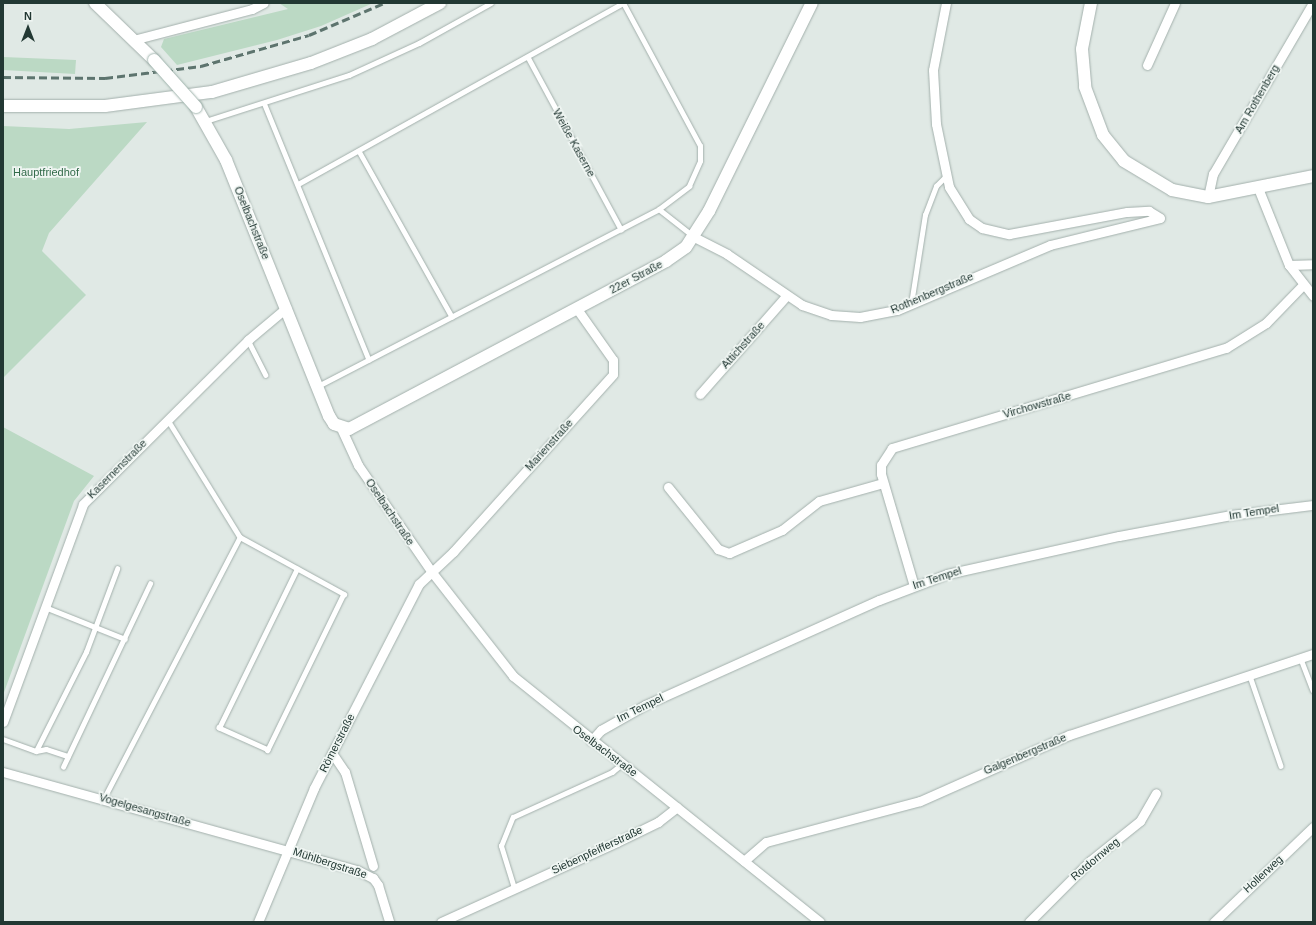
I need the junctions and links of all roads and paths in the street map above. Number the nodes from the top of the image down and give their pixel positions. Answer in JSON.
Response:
{"nodes":[{"id":1,"x":95,"y":3,"type":"edge"},
{"id":2,"x":264,"y":3,"type":"edge"},
{"id":3,"x":440,"y":3,"type":"edge"},
{"id":4,"x":491,"y":3,"type":"edge"},
{"id":5,"x":812,"y":3,"type":"edge"},
{"id":6,"x":946,"y":3,"type":"edge"},
{"id":7,"x":1091,"y":3,"type":"edge"},
{"id":8,"x":1175,"y":3,"type":"edge"},
{"id":9,"x":1313,"y":3,"type":"edge"},
{"id":10,"x":624,"y":4,"type":"edge"},
{"id":11,"x":133,"y":40,"type":"junction"},
{"id":12,"x":528,"y":57,"type":"junction"},
{"id":13,"x":1147,"y":65,"type":"dead end"},
{"id":14,"x":265,"y":105,"type":"junction"},
{"id":15,"x":3,"y":106,"type":"edge"},
{"id":16,"x":206,"y":121,"type":"junction"},
{"id":17,"x":359,"y":151,"type":"junction"},
{"id":18,"x":946,"y":176,"type":"junction"},
{"id":19,"x":1313,"y":176,"type":"edge"},
{"id":20,"x":298,"y":184,"type":"junction"},
{"id":21,"x":1258,"y":188,"type":"junction"},
{"id":22,"x":1208,"y":197,"type":"junction"},
{"id":23,"x":659,"y":209,"type":"junction"},
{"id":24,"x":621,"y":229,"type":"junction"},
{"id":25,"x":694,"y":237,"type":"junction"},
{"id":26,"x":1313,"y":264,"type":"edge"},
{"id":27,"x":1289,"y":265,"type":"junction"},
{"id":28,"x":1302,"y":286,"type":"junction"},
{"id":29,"x":786,"y":296,"type":"junction"},
{"id":30,"x":1313,"y":296,"type":"edge"},
{"id":31,"x":911,"y":304,"type":"junction"},
{"id":32,"x":286,"y":308,"type":"junction"},
{"id":33,"x":577,"y":309,"type":"junction"},
{"id":34,"x":452,"y":317,"type":"junction"},
{"id":35,"x":248,"y":340,"type":"junction"},
{"id":36,"x":370,"y":360,"type":"junction"},
{"id":37,"x":266,"y":375,"type":"dead end"},
{"id":38,"x":316,"y":386,"type":"junction"},
{"id":39,"x":700,"y":394,"type":"dead end"},
{"id":40,"x":168,"y":420,"type":"junction"},
{"id":41,"x":341,"y":428,"type":"junction"},
{"id":42,"x":883,"y":483,"type":"junction"},
{"id":43,"x":668,"y":487,"type":"dead end"},
{"id":44,"x":1313,"y":505,"type":"edge"},
{"id":45,"x":240,"y":537,"type":"junction"},
{"id":46,"x":117,"y":569,"type":"dead end"},
{"id":47,"x":297,"y":569,"type":"junction"},
{"id":48,"x":431,"y":571,"type":"junction"},
{"id":49,"x":150,"y":584,"type":"dead end"},
{"id":50,"x":914,"y":586,"type":"junction"},
{"id":51,"x":45,"y":607,"type":"junction"},
{"id":52,"x":96,"y":627,"type":"junction"},
{"id":53,"x":125,"y":639,"type":"junction"},
{"id":54,"x":1313,"y":654,"type":"edge"},
{"id":55,"x":1301,"y":659,"type":"junction"},
{"id":56,"x":1250,"y":676,"type":"junction"},
{"id":57,"x":1313,"y":690,"type":"edge"},
{"id":58,"x":3,"y":722,"type":"edge"},
{"id":59,"x":3,"y":739,"type":"edge"},
{"id":60,"x":591,"y":741,"type":"junction"},
{"id":61,"x":36,"y":752,"type":"junction"},
{"id":62,"x":332,"y":753,"type":"junction"},
{"id":63,"x":68,"y":756,"type":"junction"},
{"id":64,"x":622,"y":764,"type":"junction"},
{"id":65,"x":1281,"y":766,"type":"dead end"},
{"id":66,"x":63,"y":767,"type":"dead end"},
{"id":67,"x":3,"y":772,"type":"edge"},
{"id":68,"x":1156,"y":793,"type":"dead end"},
{"id":69,"x":104,"y":798,"type":"junction"},
{"id":70,"x":677,"y":807,"type":"junction"},
{"id":71,"x":1313,"y":827,"type":"edge"},
{"id":72,"x":287,"y":850,"type":"junction"},
{"id":73,"x":744,"y":861,"type":"junction"},
{"id":74,"x":373,"y":866,"type":"dead end"},
{"id":75,"x":514,"y":888,"type":"junction"},
{"id":76,"x":258,"y":922,"type":"edge"},
{"id":77,"x":389,"y":922,"type":"edge"},
{"id":78,"x":441,"y":922,"type":"edge"},
{"id":79,"x":820,"y":922,"type":"edge"},
{"id":80,"x":1029,"y":922,"type":"edge"},
{"id":81,"x":1214,"y":922,"type":"edge"}],
"edges":[{"from":1,"to":11,"type":"street","name":"Oselbachstraße"},
{"from":2,"to":11,"type":"street"},
{"from":3,"to":15,"type":"street"},
{"from":4,"to":14,"type":"lane"},
{"from":5,"to":25,"type":"street","name":"22er Straße"},
{"from":6,"to":18,"type":"street"},
{"from":7,"to":22,"type":"street"},
{"from":8,"to":13,"type":"street"},
{"from":9,"to":22,"type":"street","name":"Am Rothenberg"},
{"from":10,"to":12,"type":"lane"},
{"from":10,"to":23,"type":"lane"},
{"from":11,"to":16,"type":"street","name":"Oselbachstraße","bridge":true},
{"from":12,"to":17,"type":"lane"},
{"from":12,"to":24,"type":"lane","name":"Weiße Kaserne"},
{"from":14,"to":16,"type":"lane"},
{"from":14,"to":20,"type":"lane"},
{"from":16,"to":32,"type":"street","name":"Oselbachstraße"},
{"from":17,"to":20,"type":"lane"},
{"from":17,"to":34,"type":"lane"},
{"from":18,"to":31,"type":"lane"},
{"from":18,"to":31,"type":"street","name":"Rothenbergstraße"},
{"from":19,"to":21,"type":"street"},
{"from":20,"to":36,"type":"lane"},
{"from":21,"to":22,"type":"street"},
{"from":21,"to":27,"type":"street"},
{"from":23,"to":24,"type":"lane"},
{"from":23,"to":25,"type":"lane"},
{"from":24,"to":34,"type":"lane"},
{"from":25,"to":29,"type":"street","name":"Rothenbergstraße"},
{"from":25,"to":33,"type":"street","name":"22er Straße"},
{"from":26,"to":27,"type":"street"},
{"from":27,"to":28,"type":"street"},
{"from":28,"to":30,"type":"street"},
{"from":28,"to":42,"type":"street","name":"Virchowstraße"},
{"from":29,"to":31,"type":"street","name":"Rothenbergstraße"},
{"from":29,"to":39,"type":"street","name":"Attichstraße"},
{"from":32,"to":35,"type":"street","name":"Kasernenstraße"},
{"from":32,"to":38,"type":"street","name":"Oselbachstraße"},
{"from":33,"to":41,"type":"street","name":"22er Straße"},
{"from":33,"to":48,"type":"street","name":"Marienstraße"},
{"from":34,"to":36,"type":"lane"},
{"from":35,"to":37,"type":"lane"},
{"from":35,"to":40,"type":"street","name":"Kasernenstraße"},
{"from":36,"to":38,"type":"lane"},
{"from":38,"to":41,"type":"street","name":"Oselbachstraße"},
{"from":40,"to":45,"type":"lane"},
{"from":40,"to":51,"type":"street","name":"Kasernenstraße"},
{"from":41,"to":48,"type":"street","name":"Oselbachstraße"},
{"from":42,"to":43,"type":"street"},
{"from":42,"to":50,"type":"street","name":"Virchowstraße"},
{"from":44,"to":50,"type":"street","name":"Im Tempel"},
{"from":45,"to":47,"type":"lane"},
{"from":45,"to":69,"type":"lane"},
{"from":46,"to":52,"type":"lane"},
{"from":47,"to":47,"type":"lane"},
{"from":48,"to":60,"type":"street","name":"Oselbachstraße"},
{"from":48,"to":62,"type":"street","name":"Römerstraße"},
{"from":49,"to":53,"type":"lane"},
{"from":50,"to":60,"type":"street","name":"Im Tempel"},
{"from":51,"to":52,"type":"lane"},
{"from":51,"to":58,"type":"street","name":"Kasernenstraße"},
{"from":52,"to":53,"type":"lane"},
{"from":52,"to":61,"type":"lane"},
{"from":53,"to":63,"type":"lane"},
{"from":54,"to":55,"type":"street","name":"Galgenbergstraße"},
{"from":55,"to":56,"type":"street","name":"Galgenbergstraße"},
{"from":55,"to":57,"type":"lane"},
{"from":56,"to":65,"type":"lane"},
{"from":56,"to":73,"type":"street","name":"Galgenbergstraße"},
{"from":59,"to":61,"type":"lane"},
{"from":60,"to":64,"type":"street","name":"Oselbachstraße"},
{"from":61,"to":63,"type":"lane"},
{"from":62,"to":72,"type":"street","name":"Römerstraße"},
{"from":62,"to":74,"type":"street","name":"Mühlbergstraße"},
{"from":63,"to":66,"type":"lane"},
{"from":64,"to":70,"type":"street","name":"Oselbachstraße"},
{"from":64,"to":75,"type":"lane"},
{"from":67,"to":69,"type":"street","name":"Vogelgesangstraße"},
{"from":68,"to":80,"type":"street","name":"Rotdornweg"},
{"from":69,"to":72,"type":"street","name":"Vogelgesangstraße"},
{"from":70,"to":73,"type":"street","name":"Oselbachstraße"},
{"from":70,"to":75,"type":"street","name":"Siebenpfeifferstraße"},
{"from":71,"to":81,"type":"street","name":"Hollerweg"},
{"from":72,"to":76,"type":"street","name":"Römerstraße"},
{"from":72,"to":77,"type":"street","name":"Mühlbergstraße"},
{"from":73,"to":79,"type":"street","name":"Oselbachstraße"},
{"from":75,"to":78,"type":"street","name":"Siebenpfeifferstraße"}]}
